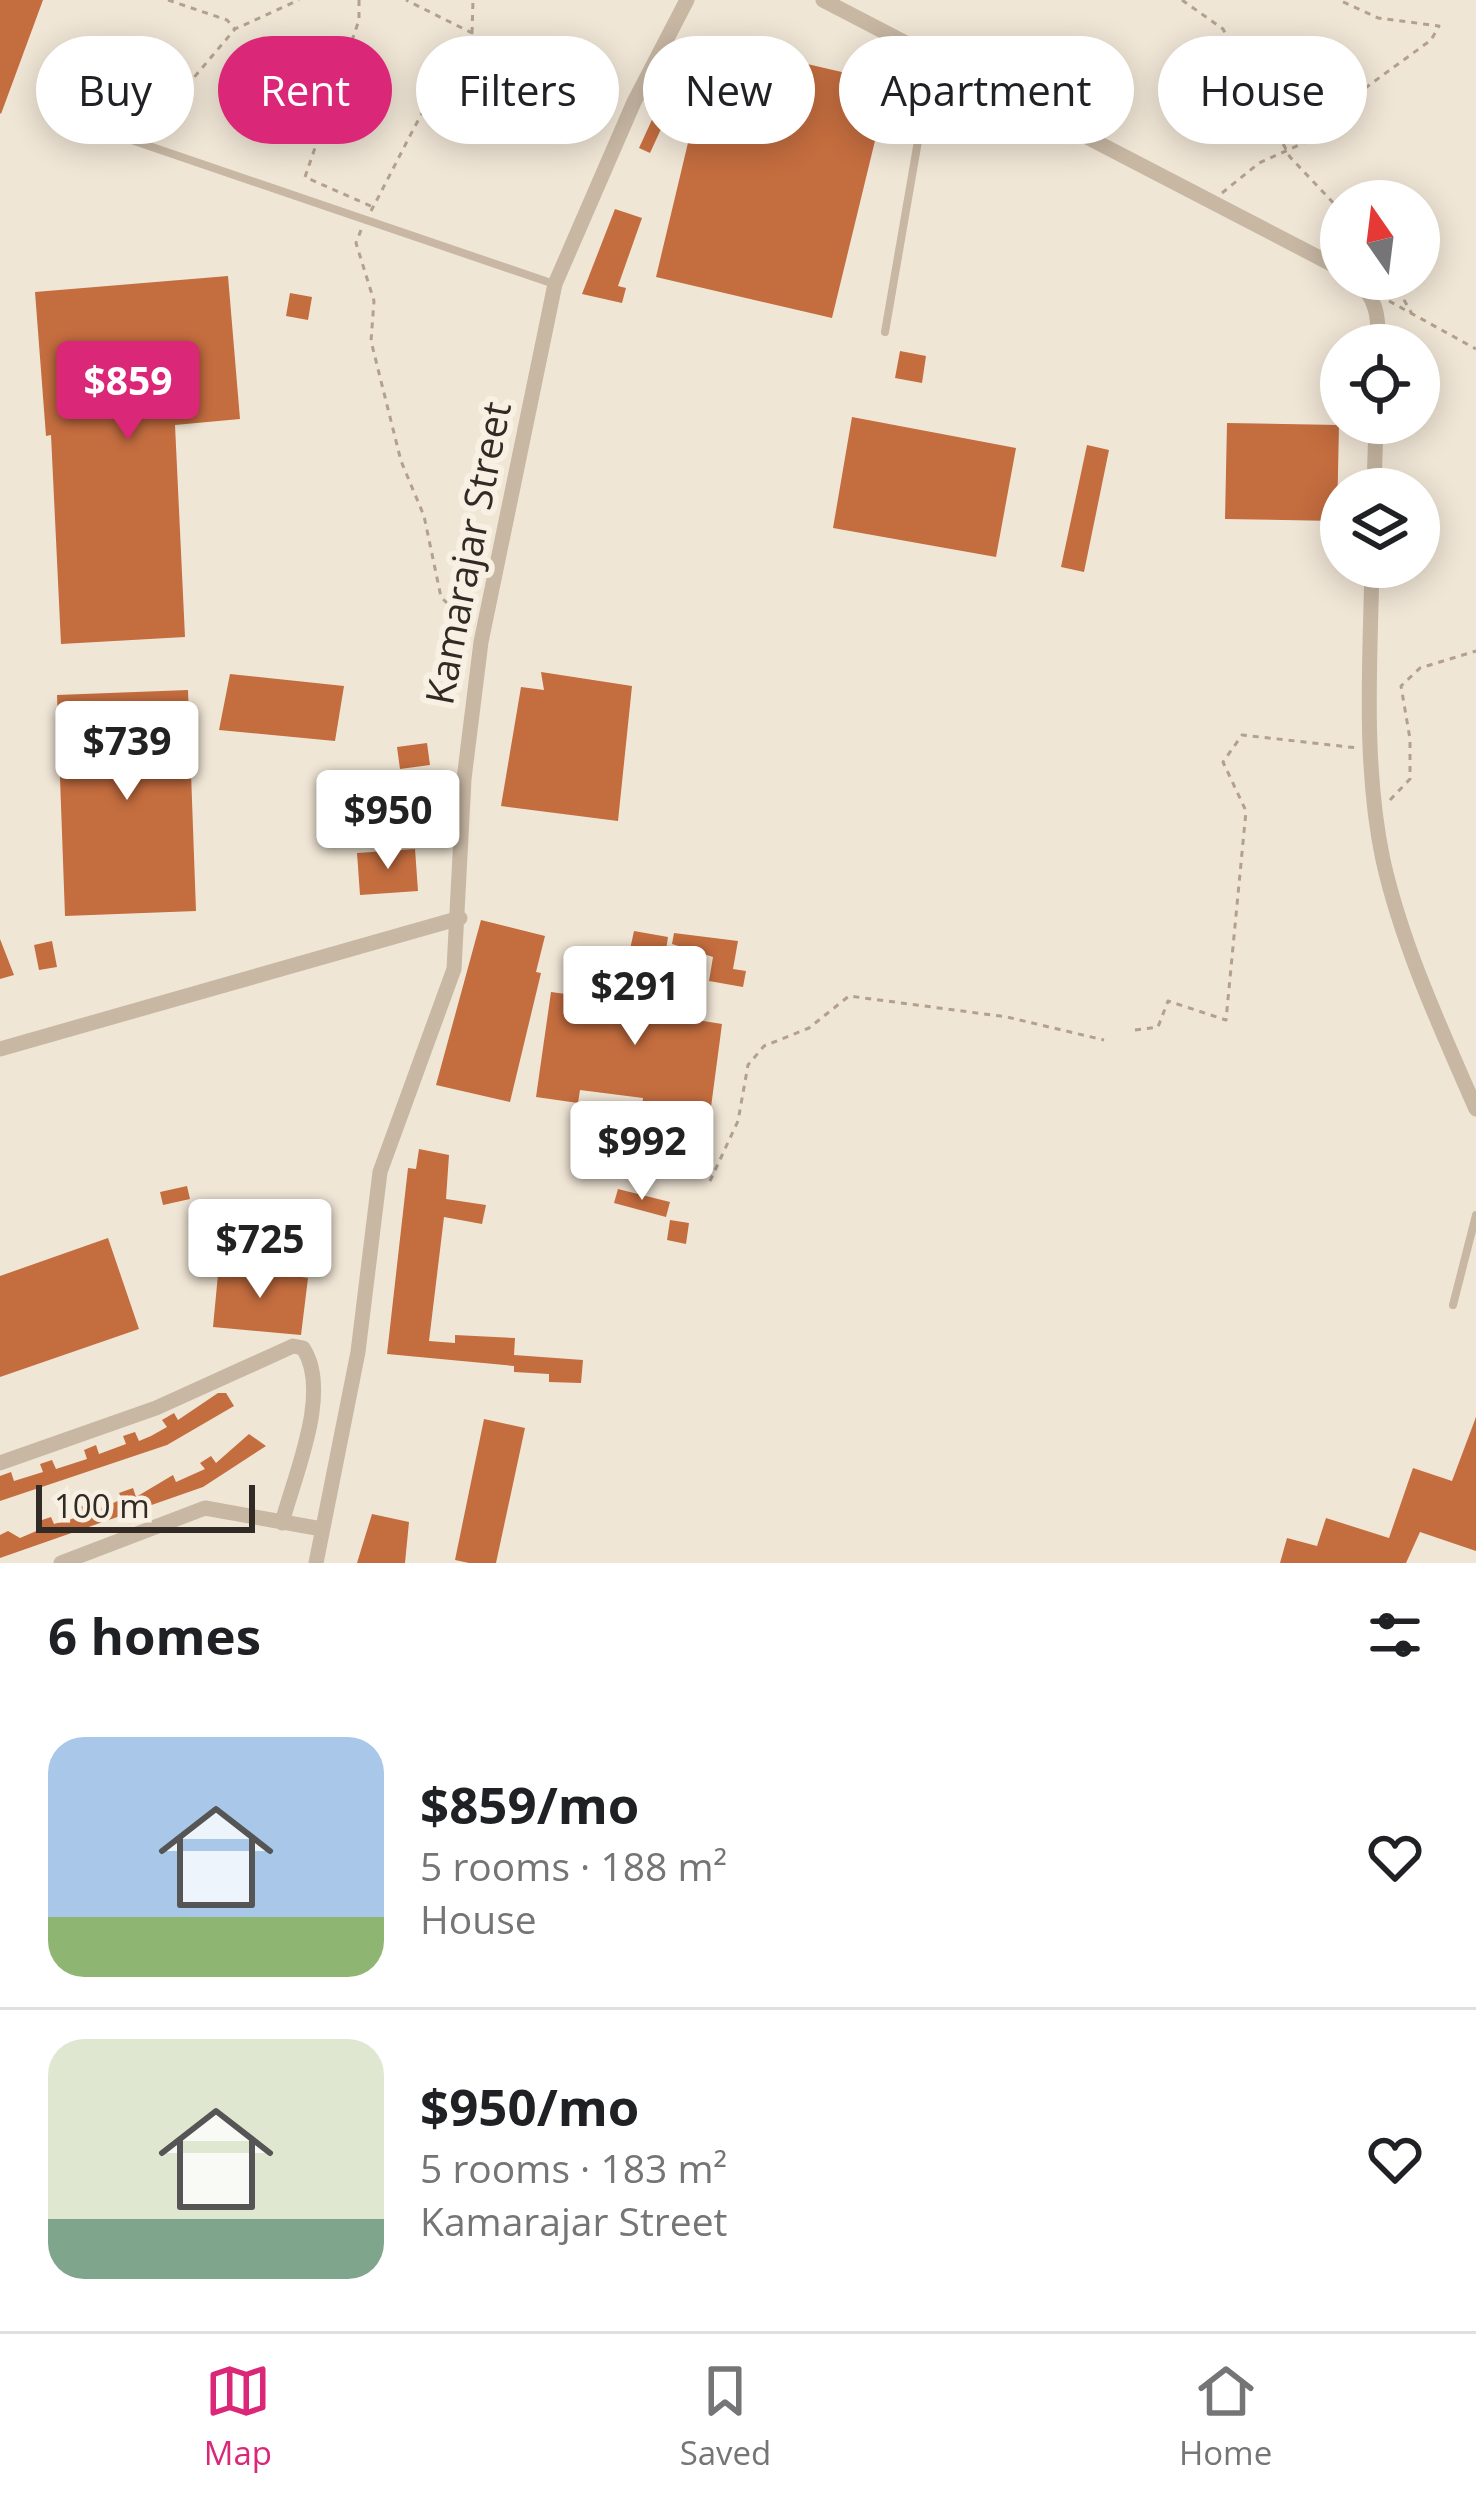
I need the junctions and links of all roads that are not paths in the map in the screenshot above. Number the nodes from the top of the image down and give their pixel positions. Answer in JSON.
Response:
{"nodes":[{"id":1,"x":686,"y":0,"type":"edge"},
{"id":2,"x":824,"y":0,"type":"edge"},
{"id":3,"x":889,"y":36,"type":"edge"},
{"id":4,"x":143,"y":144,"type":"edge"},
{"id":5,"x":917,"y":144,"type":"edge"},
{"id":6,"x":1096,"y":144,"type":"edge"},
{"id":7,"x":1320,"y":257,"type":"edge"},
{"id":8,"x":555,"y":284,"type":"junction"},
{"id":9,"x":885,"y":332,"type":"dead end"},
{"id":10,"x":1372,"y":588,"type":"edge"},
{"id":11,"x":460,"y":918,"type":"junction"},
{"id":12,"x":0,"y":1049,"type":"edge"},
{"id":13,"x":1476,"y":1109,"type":"edge"},
{"id":14,"x":1476,"y":1216,"type":"edge"},
{"id":15,"x":1454,"y":1305,"type":"dead end"},
{"id":16,"x":0,"y":1462,"type":"edge"},
{"id":17,"x":282,"y":1523,"type":"junction"},
{"id":18,"x":322,"y":1529,"type":"junction"},
{"id":19,"x":61,"y":1563,"type":"edge"},
{"id":20,"x":316,"y":1563,"type":"edge"}],
"edges":[{"from":1,"to":8,"type":"street","name":"Kamarajar Street"},
{"from":2,"to":3,"type":"street"},
{"from":4,"to":8,"type":"lane"},
{"from":5,"to":9,"type":"lane"},
{"from":6,"to":7,"type":"street"},
{"from":8,"to":11,"type":"street","name":"Kamarajar Street"},
{"from":10,"to":13,"type":"street"},
{"from":11,"to":12,"type":"street"},
{"from":11,"to":18,"type":"street","name":"Kamarajar Street"},
{"from":14,"to":15,"type":"lane"},
{"from":16,"to":17,"type":"street"},
{"from":17,"to":18,"type":"street"},
{"from":17,"to":19,"type":"street"},
{"from":18,"to":20,"type":"street","name":"Kamarajar Street"}]}
